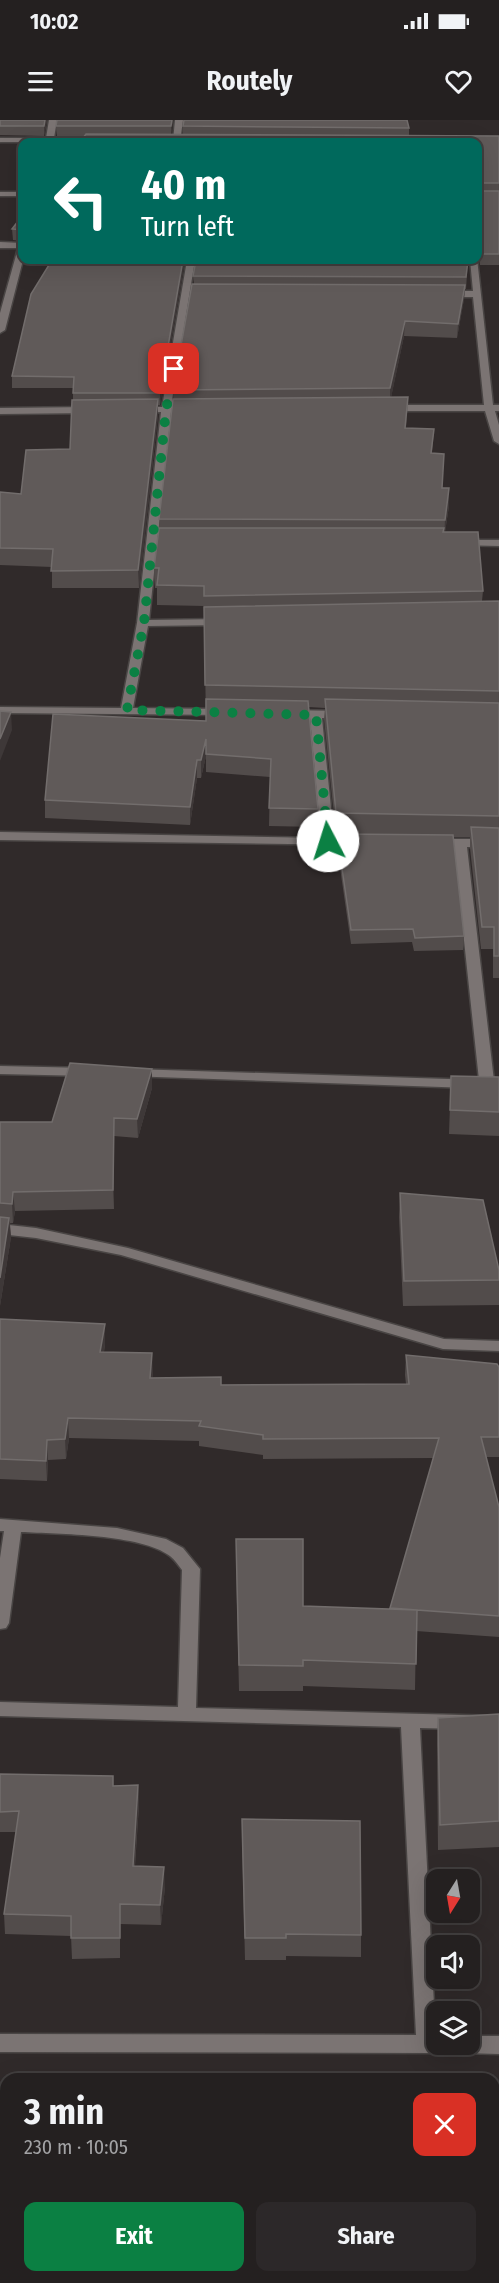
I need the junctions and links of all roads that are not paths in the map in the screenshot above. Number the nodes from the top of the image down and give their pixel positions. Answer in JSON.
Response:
{"nodes":[{"id":1,"x":53,"y":120,"type":"edge"},
{"id":2,"x":179,"y":120,"type":"edge"},
{"id":3,"x":50,"y":138,"type":"edge"},
{"id":4,"x":177,"y":138,"type":"edge"},
{"id":5,"x":0,"y":140,"type":"edge"},
{"id":6,"x":18,"y":140,"type":"edge"},
{"id":7,"x":0,"y":194,"type":"edge"},
{"id":8,"x":18,"y":194,"type":"edge"},
{"id":9,"x":0,"y":245,"type":"edge"},
{"id":10,"x":18,"y":246,"type":"edge"},
{"id":11,"x":18,"y":261,"type":"edge"},
{"id":12,"x":191,"y":264,"type":"edge"},
{"id":13,"x":474,"y":264,"type":"edge"},
{"id":14,"x":187,"y":293,"type":"junction"},
{"id":15,"x":199,"y":293,"type":"edge"},
{"id":16,"x":431,"y":294,"type":"edge"},
{"id":17,"x":478,"y":294,"type":"junction"},
{"id":18,"x":0,"y":330,"type":"edge"},
{"id":19,"x":381,"y":408,"type":"edge"},
{"id":20,"x":494,"y":408,"type":"edge"},
{"id":21,"x":202,"y":409,"type":"edge"},
{"id":22,"x":106,"y":410,"type":"edge"},
{"id":23,"x":130,"y":410,"type":"edge"},
{"id":24,"x":166,"y":410,"type":"junction"},
{"id":25,"x":0,"y":411,"type":"edge"},
{"id":26,"x":499,"y":441,"type":"edge"},
{"id":27,"x":151,"y":542,"type":"junction"},
{"id":28,"x":163,"y":542,"type":"edge"},
{"id":29,"x":451,"y":543,"type":"edge"},
{"id":30,"x":499,"y":543,"type":"edge"},
{"id":31,"x":238,"y":621,"type":"edge"},
{"id":32,"x":144,"y":623,"type":"junction"},
{"id":33,"x":0,"y":710,"type":"edge"},
{"id":34,"x":127,"y":710,"type":"junction"},
{"id":35,"x":233,"y":712,"type":"edge"},
{"id":36,"x":281,"y":714,"type":"edge"},
{"id":37,"x":316,"y":715,"type":"junction"},
{"id":38,"x":351,"y":715,"type":"edge"},
{"id":39,"x":0,"y":837,"type":"edge"},
{"id":40,"x":328,"y":841,"type":"junction"},
{"id":41,"x":372,"y":842,"type":"edge"},
{"id":42,"x":416,"y":843,"type":"edge"},
{"id":43,"x":460,"y":843,"type":"junction"},
{"id":44,"x":499,"y":843,"type":"edge"},
{"id":45,"x":0,"y":1070,"type":"edge"},
{"id":46,"x":98,"y":1072,"type":"edge"},
{"id":47,"x":120,"y":1073,"type":"edge"},
{"id":48,"x":493,"y":1084,"type":"edge"},
{"id":49,"x":0,"y":1229,"type":"edge"},
{"id":50,"x":499,"y":1346,"type":"edge"},
{"id":51,"x":7,"y":1525,"type":"edge"},
{"id":52,"x":0,"y":1623,"type":"edge"},
{"id":53,"x":0,"y":1709,"type":"edge"},
{"id":54,"x":187,"y":1714,"type":"junction"},
{"id":55,"x":410,"y":1720,"type":"junction"},
{"id":56,"x":499,"y":1723,"type":"edge"},
{"id":57,"x":429,"y":2001,"type":"edge"},
{"id":58,"x":0,"y":2043,"type":"edge"},
{"id":59,"x":426,"y":2044,"type":"edge"},
{"id":60,"x":480,"y":2044,"type":"edge"},
{"id":61,"x":499,"y":2045,"type":"edge"}],
"edges":[{"from":1,"to":3,"type":"street"},
{"from":2,"to":4,"type":"street"},
{"from":5,"to":6,"type":"street"},
{"from":7,"to":8,"type":"street"},
{"from":9,"to":10,"type":"street"},
{"from":11,"to":18,"type":"street"},
{"from":12,"to":14,"type":"street"},
{"from":13,"to":17,"type":"street"},
{"from":14,"to":15,"type":"street"},
{"from":14,"to":24,"type":"street"},
{"from":16,"to":17,"type":"street"},
{"from":17,"to":20,"type":"street"},
{"from":19,"to":20,"type":"street"},
{"from":20,"to":26,"type":"street"},
{"from":21,"to":24,"type":"street"},
{"from":22,"to":25,"type":"street"},
{"from":23,"to":24,"type":"street"},
{"from":24,"to":27,"type":"street"},
{"from":27,"to":28,"type":"street"},
{"from":27,"to":32,"type":"street"},
{"from":29,"to":30,"type":"street"},
{"from":31,"to":32,"type":"street"},
{"from":32,"to":34,"type":"street"},
{"from":33,"to":34,"type":"street"},
{"from":34,"to":35,"type":"street"},
{"from":36,"to":37,"type":"street"},
{"from":37,"to":38,"type":"street"},
{"from":37,"to":40,"type":"street"},
{"from":39,"to":40,"type":"street"},
{"from":40,"to":41,"type":"street"},
{"from":42,"to":43,"type":"street"},
{"from":43,"to":44,"type":"street"},
{"from":43,"to":48,"type":"street"},
{"from":45,"to":46,"type":"street"},
{"from":47,"to":48,"type":"street"},
{"from":49,"to":50,"type":"street"},
{"from":51,"to":52,"type":"street"},
{"from":51,"to":54,"type":"street"},
{"from":53,"to":54,"type":"street"},
{"from":54,"to":55,"type":"street"},
{"from":55,"to":56,"type":"street"},
{"from":55,"to":57,"type":"street"},
{"from":58,"to":59,"type":"street"},
{"from":60,"to":61,"type":"street"}]}
